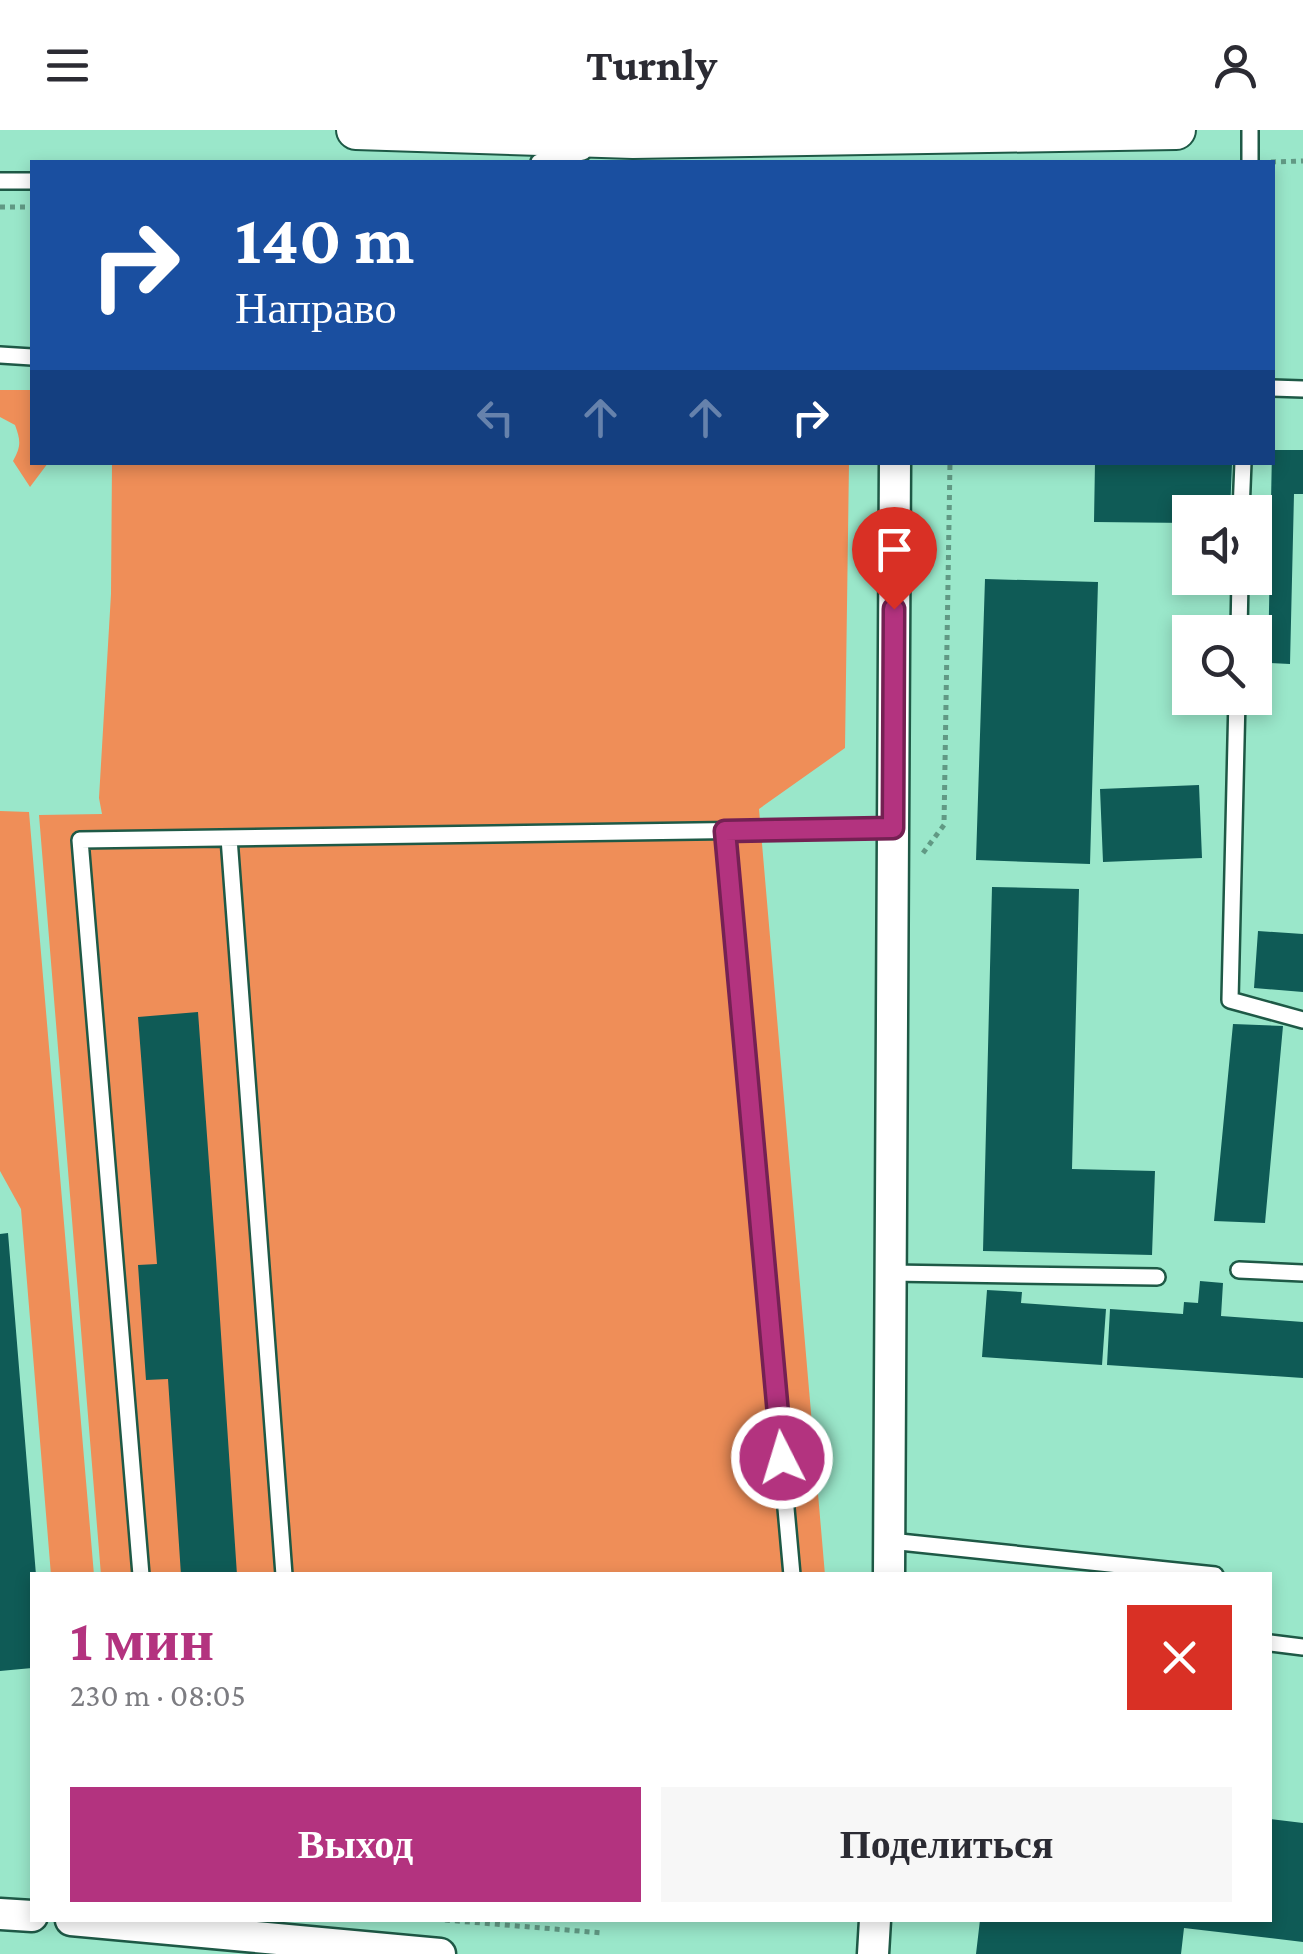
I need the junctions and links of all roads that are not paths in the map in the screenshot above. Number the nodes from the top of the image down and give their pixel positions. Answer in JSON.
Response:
{"nodes":[{"id":1,"x":356,"y":130,"type":"edge"},
{"id":2,"x":1031,"y":130,"type":"edge"},
{"id":3,"x":1176,"y":130,"type":"edge"},
{"id":4,"x":1250,"y":130,"type":"edge"},
{"id":5,"x":405,"y":131,"type":"edge"},
{"id":6,"x":745,"y":133,"type":"edge"},
{"id":7,"x":633,"y":140,"type":"junction"},
{"id":8,"x":901,"y":148,"type":"edge"},
{"id":9,"x":547,"y":160,"type":"edge"},
{"id":10,"x":1253,"y":160,"type":"edge"},
{"id":11,"x":0,"y":181,"type":"edge"},
{"id":12,"x":30,"y":182,"type":"edge"},
{"id":13,"x":0,"y":356,"type":"edge"},
{"id":14,"x":30,"y":357,"type":"edge"},
{"id":15,"x":1275,"y":388,"type":"edge"},
{"id":16,"x":1303,"y":389,"type":"edge"},
{"id":17,"x":895,"y":465,"type":"edge"},
{"id":18,"x":1242,"y":465,"type":"edge"},
{"id":19,"x":1242,"y":495,"type":"edge"},
{"id":20,"x":1237,"y":715,"type":"edge"},
{"id":21,"x":893,"y":828,"type":"junction"},
{"id":22,"x":725,"y":831,"type":"junction"},
{"id":23,"x":229,"y":838,"type":"junction"},
{"id":24,"x":1303,"y":1020,"type":"edge"},
{"id":25,"x":1238,"y":1270,"type":"dead end"},
{"id":26,"x":890,"y":1273,"type":"junction"},
{"id":27,"x":1303,"y":1273,"type":"edge"},
{"id":28,"x":1157,"y":1277,"type":"dead end"},
{"id":29,"x":890,"y":1541,"type":"junction"},
{"id":30,"x":142,"y":1572,"type":"edge"},
{"id":31,"x":284,"y":1572,"type":"edge"},
{"id":32,"x":792,"y":1572,"type":"edge"},
{"id":33,"x":889,"y":1572,"type":"edge"},
{"id":34,"x":1186,"y":1572,"type":"edge"},
{"id":35,"x":1272,"y":1642,"type":"edge"},
{"id":36,"x":1303,"y":1647,"type":"edge"},
{"id":37,"x":0,"y":1914,"type":"edge"},
{"id":38,"x":30,"y":1916,"type":"edge"},
{"id":39,"x":92,"y":1922,"type":"edge"},
{"id":40,"x":875,"y":1922,"type":"edge"},
{"id":41,"x":440,"y":1954,"type":"edge"},
{"id":42,"x":873,"y":1954,"type":"edge"}],
"edges":[{"from":1,"to":5,"type":"street"},
{"from":2,"to":3,"type":"street"},
{"from":2,"to":8,"type":"street"},
{"from":4,"to":10,"type":"lane"},
{"from":5,"to":7,"type":"street"},
{"from":6,"to":7,"type":"street"},
{"from":6,"to":8,"type":"street"},
{"from":7,"to":9,"type":"lane"},
{"from":11,"to":12,"type":"lane"},
{"from":13,"to":14,"type":"lane"},
{"from":15,"to":16,"type":"lane"},
{"from":17,"to":21,"type":"street"},
{"from":18,"to":19,"type":"lane"},
{"from":20,"to":24,"type":"lane"},
{"from":21,"to":22,"type":"lane"},
{"from":21,"to":26,"type":"street"},
{"from":22,"to":23,"type":"lane"},
{"from":22,"to":32,"type":"lane"},
{"from":23,"to":30,"type":"lane"},
{"from":23,"to":31,"type":"lane"},
{"from":25,"to":27,"type":"lane"},
{"from":26,"to":28,"type":"lane"},
{"from":26,"to":29,"type":"street"},
{"from":29,"to":33,"type":"street"},
{"from":29,"to":34,"type":"lane"},
{"from":35,"to":36,"type":"lane"},
{"from":37,"to":38,"type":"street"},
{"from":39,"to":41,"type":"street"},
{"from":40,"to":42,"type":"street"}]}
